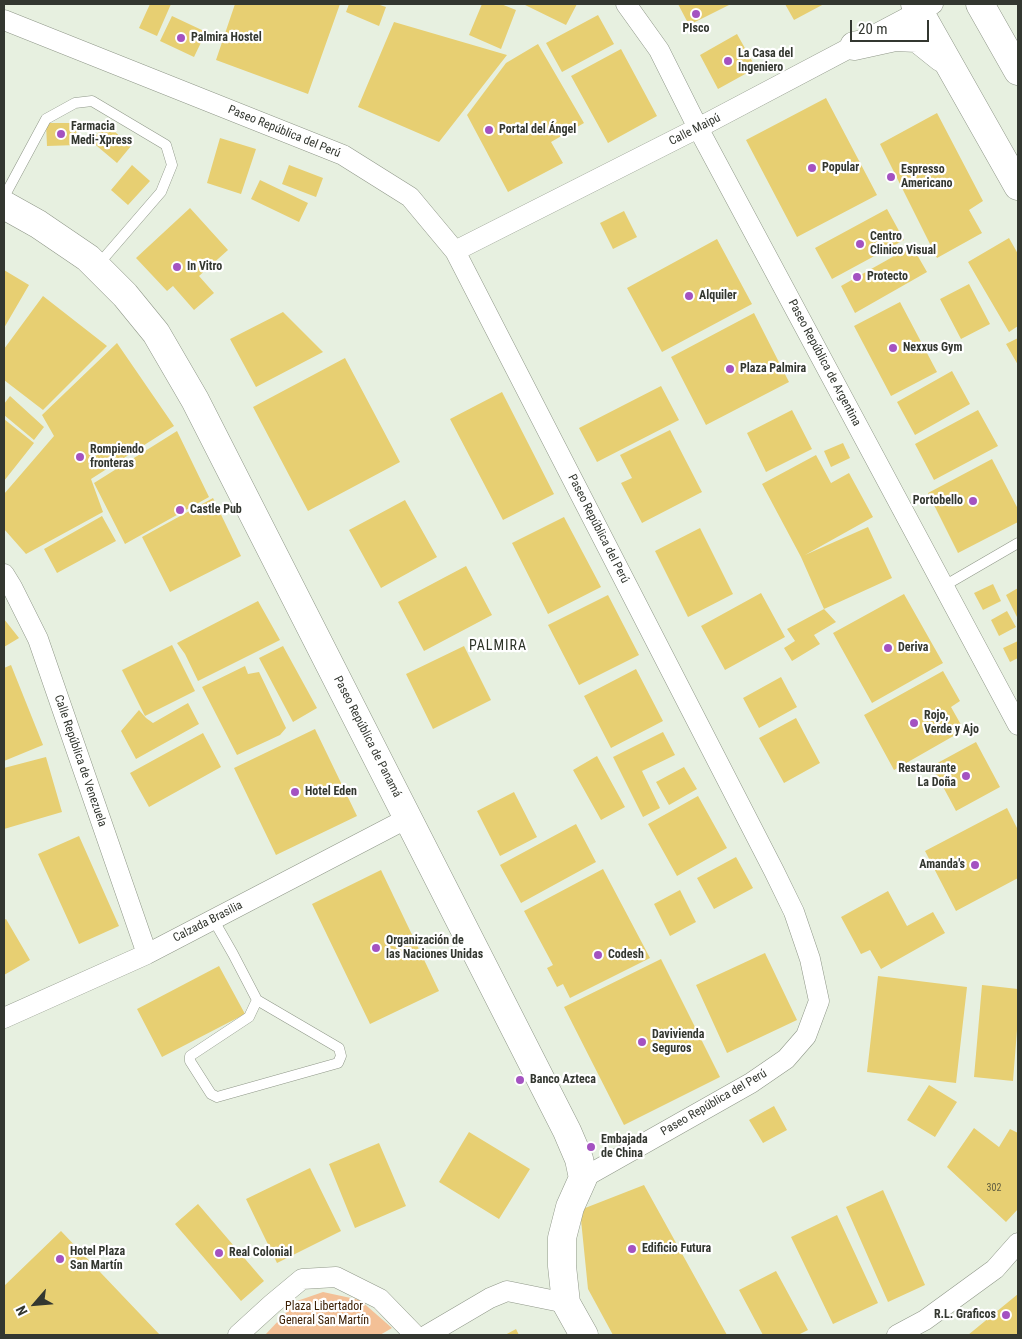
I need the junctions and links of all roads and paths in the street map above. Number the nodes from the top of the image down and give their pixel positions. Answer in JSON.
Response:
{"nodes":[{"id":1,"x":626,"y":4,"type":"edge"},
{"id":2,"x":980,"y":4,"type":"edge"},
{"id":3,"x":923,"y":6,"type":"edge"},
{"id":4,"x":5,"y":24,"type":"edge"},
{"id":5,"x":854,"y":46,"type":"junction"},
{"id":6,"x":949,"y":64,"type":"junction"},
{"id":7,"x":1018,"y":71,"type":"edge"},
{"id":8,"x":698,"y":128,"type":"junction"},
{"id":9,"x":1018,"y":186,"type":"edge"},
{"id":10,"x":4,"y":197,"type":"edge"},
{"id":11,"x":4,"y":205,"type":"edge"},
{"id":12,"x":455,"y":251,"type":"junction"},
{"id":13,"x":97,"y":267,"type":"junction"},
{"id":14,"x":1018,"y":544,"type":"edge"},
{"id":15,"x":4,"y":574,"type":"edge"},
{"id":16,"x":944,"y":586,"type":"junction"},
{"id":17,"x":1018,"y":725,"type":"edge"},
{"id":18,"x":408,"y":818,"type":"junction"},
{"id":19,"x":213,"y":919,"type":"junction"},
{"id":20,"x":146,"y":954,"type":"junction"},
{"id":21,"x":257,"y":1000,"type":"junction"},
{"id":22,"x":4,"y":1018,"type":"edge"},
{"id":23,"x":583,"y":1178,"type":"junction"},
{"id":24,"x":1018,"y":1243,"type":"edge"},
{"id":25,"x":566,"y":1303,"type":"junction"},
{"id":26,"x":238,"y":1335,"type":"edge"},
{"id":27,"x":415,"y":1335,"type":"edge"},
{"id":28,"x":426,"y":1335,"type":"edge"},
{"id":29,"x":584,"y":1335,"type":"edge"},
{"id":30,"x":896,"y":1335,"type":"edge"}],
"edges":[{"from":1,"to":8,"type":"street","name":"Paseo República de Argentina"},
{"from":2,"to":7,"type":"street"},
{"from":3,"to":5,"type":"street","name":"Calle Maipú"},
{"from":3,"to":6,"type":"street"},
{"from":4,"to":12,"type":"street","name":"Paseo República del Perú"},
{"from":5,"to":6,"type":"street"},
{"from":5,"to":8,"type":"street","name":"Calle Maipú"},
{"from":6,"to":9,"type":"street"},
{"from":8,"to":12,"type":"street","name":"Calle Maipú"},
{"from":8,"to":16,"type":"street","name":"Paseo República de Argentina"},
{"from":10,"to":13,"type":"lane"},
{"from":11,"to":13,"type":"street","name":"Paseo República de Panamá"},
{"from":12,"to":23,"type":"street","name":"Paseo República del Perú"},
{"from":13,"to":18,"type":"street","name":"Paseo República de Panamá"},
{"from":14,"to":16,"type":"lane"},
{"from":15,"to":20,"type":"street","name":"Calle República de Venezuela"},
{"from":16,"to":17,"type":"street","name":"Paseo República de Argentina"},
{"from":18,"to":19,"type":"street","name":"Calzada Brasilia"},
{"from":18,"to":23,"type":"street","name":"Paseo República de Panamá"},
{"from":19,"to":20,"type":"street","name":"Calzada Brasilia"},
{"from":19,"to":21,"type":"lane"},
{"from":20,"to":22,"type":"street","name":"Calzada Brasilia"},
{"from":21,"to":21,"type":"lane"},
{"from":23,"to":25,"type":"street"},
{"from":24,"to":30,"type":"street"},
{"from":25,"to":28,"type":"street"},
{"from":25,"to":29,"type":"street"},
{"from":26,"to":27,"type":"street"}]}
